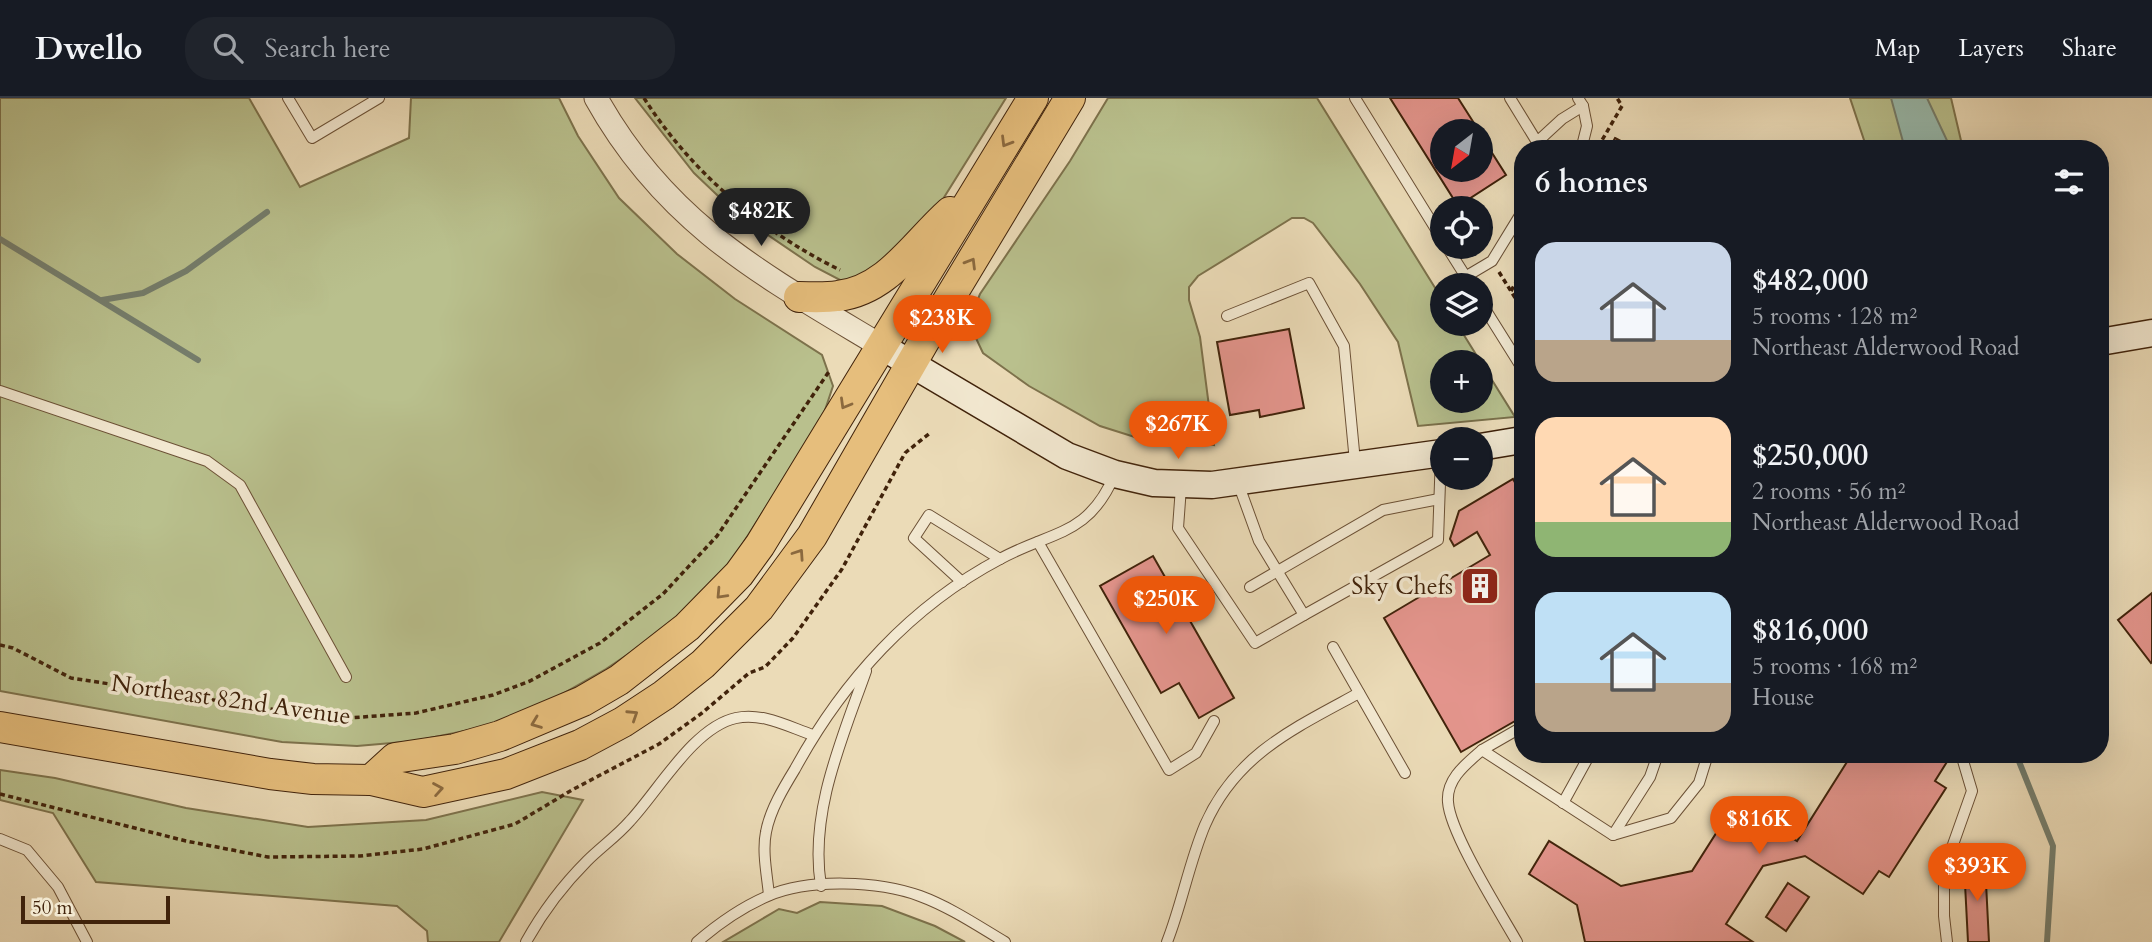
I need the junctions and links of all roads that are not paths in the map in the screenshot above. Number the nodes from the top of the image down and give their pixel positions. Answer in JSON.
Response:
{"nodes":[{"id":1,"x":288,"y":98,"type":"edge"},
{"id":2,"x":379,"y":98,"type":"edge"},
{"id":3,"x":596,"y":98,"type":"edge"},
{"id":4,"x":1033,"y":98,"type":"edge"},
{"id":5,"x":1070,"y":98,"type":"edge"},
{"id":6,"x":1355,"y":98,"type":"edge"},
{"id":7,"x":1510,"y":98,"type":"edge"},
{"id":8,"x":1580,"y":102,"type":"edge"},
{"id":9,"x":1535,"y":140,"type":"edge"},
{"id":10,"x":1544,"y":140,"type":"edge"},
{"id":11,"x":1584,"y":140,"type":"edge"},
{"id":12,"x":980,"y":187,"type":"junction"},
{"id":13,"x":1430,"y":220,"type":"edge"},
{"id":14,"x":1514,"y":225,"type":"edge"},
{"id":15,"x":1478,"y":273,"type":"edge"},
{"id":16,"x":799,"y":297,"type":"junction"},
{"id":17,"x":1227,"y":316,"type":"dead end"},
{"id":18,"x":1493,"y":322,"type":"edge"},
{"id":19,"x":2152,"y":333,"type":"edge"},
{"id":20,"x":2109,"y":340,"type":"edge"},
{"id":21,"x":881,"y":346,"type":"junction"},
{"id":22,"x":1514,"y":355,"type":"edge"},
{"id":23,"x":912,"y":365,"type":"junction"},
{"id":24,"x":0,"y":391,"type":"edge"},
{"id":25,"x":1514,"y":441,"type":"edge"},
{"id":26,"x":1493,"y":445,"type":"edge"},
{"id":27,"x":1430,"y":455,"type":"edge"},
{"id":28,"x":1355,"y":466,"type":"junction"},
{"id":29,"x":1115,"y":474,"type":"junction"},
{"id":30,"x":1238,"y":482,"type":"junction"},
{"id":31,"x":1181,"y":485,"type":"junction"},
{"id":32,"x":1440,"y":490,"type":"edge"},
{"id":33,"x":1439,"y":499,"type":"junction"},
{"id":34,"x":1038,"y":542,"type":"junction"},
{"id":35,"x":1000,"y":559,"type":"junction"},
{"id":36,"x":1278,"y":571,"type":"junction"},
{"id":37,"x":962,"y":582,"type":"junction"},
{"id":38,"x":1250,"y":587,"type":"dead end"},
{"id":39,"x":1304,"y":615,"type":"junction"},
{"id":40,"x":1333,"y":647,"type":"dead end"},
{"id":41,"x":870,"y":661,"type":"junction"},
{"id":42,"x":346,"y":677,"type":"dead end"},
{"id":43,"x":1359,"y":693,"type":"junction"},
{"id":44,"x":1214,"y":721,"type":"dead end"},
{"id":45,"x":0,"y":727,"type":"edge"},
{"id":46,"x":1514,"y":732,"type":"edge"},
{"id":47,"x":813,"y":735,"type":"junction"},
{"id":48,"x":1482,"y":750,"type":"junction"},
{"id":49,"x":1585,"y":763,"type":"edge"},
{"id":50,"x":1655,"y":763,"type":"edge"},
{"id":51,"x":1705,"y":763,"type":"edge"},
{"id":52,"x":1964,"y":763,"type":"edge"},
{"id":53,"x":1405,"y":774,"type":"dead end"},
{"id":54,"x":371,"y":780,"type":"junction"},
{"id":55,"x":1563,"y":803,"type":"junction"},
{"id":56,"x":1613,"y":835,"type":"junction"},
{"id":57,"x":0,"y":839,"type":"edge"},
{"id":58,"x":821,"y":886,"type":"junction"},
{"id":59,"x":769,"y":895,"type":"junction"},
{"id":60,"x":87,"y":942,"type":"edge"},
{"id":61,"x":526,"y":942,"type":"edge"},
{"id":62,"x":697,"y":942,"type":"edge"},
{"id":63,"x":1005,"y":942,"type":"edge"},
{"id":64,"x":1167,"y":942,"type":"edge"},
{"id":65,"x":1517,"y":942,"type":"edge"},
{"id":66,"x":1948,"y":942,"type":"edge"}],
"edges":[{"from":1,"to":2,"type":"lane"},
{"from":3,"to":16,"type":"street"},
{"from":4,"to":12,"type":"main road","one_way":true},
{"from":23,"to":5,"type":"main road","one_way":true},
{"from":6,"to":13,"type":"lane"},
{"from":7,"to":9,"type":"lane"},
{"from":8,"to":10,"type":"lane"},
{"from":8,"to":11,"type":"lane"},
{"from":12,"to":16,"type":"main road"},
{"from":12,"to":21,"type":"main road"},
{"from":14,"to":15,"type":"lane"},
{"from":16,"to":21,"type":"street"},
{"from":17,"to":28,"type":"lane"},
{"from":18,"to":22,"type":"lane"},
{"from":19,"to":20,"type":"main road"},
{"from":21,"to":23,"type":"main road"},
{"from":21,"to":54,"type":"main road","one_way":true},
{"from":23,"to":29,"type":"main road"},
{"from":54,"to":23,"type":"main road","one_way":true},
{"from":24,"to":42,"type":"lane"},
{"from":25,"to":26,"type":"main road"},
{"from":27,"to":28,"type":"main road"},
{"from":28,"to":30,"type":"main road"},
{"from":29,"to":31,"type":"main road"},
{"from":29,"to":34,"type":"lane"},
{"from":30,"to":31,"type":"main road"},
{"from":30,"to":36,"type":"lane"},
{"from":31,"to":39,"type":"lane"},
{"from":32,"to":33,"type":"lane"},
{"from":33,"to":36,"type":"lane"},
{"from":33,"to":39,"type":"lane"},
{"from":34,"to":35,"type":"lane"},
{"from":34,"to":44,"type":"lane"},
{"from":35,"to":37,"type":"lane"},
{"from":35,"to":37,"type":"lane"},
{"from":36,"to":38,"type":"lane"},
{"from":36,"to":39,"type":"lane"},
{"from":37,"to":41,"type":"lane"},
{"from":40,"to":43,"type":"lane"},
{"from":41,"to":47,"type":"lane"},
{"from":41,"to":58,"type":"lane"},
{"from":43,"to":53,"type":"lane"},
{"from":43,"to":64,"type":"lane"},
{"from":45,"to":54,"type":"main road"},
{"from":46,"to":48,"type":"lane"},
{"from":47,"to":59,"type":"lane"},
{"from":47,"to":61,"type":"lane"},
{"from":48,"to":55,"type":"lane"},
{"from":48,"to":65,"type":"lane"},
{"from":49,"to":55,"type":"lane"},
{"from":50,"to":56,"type":"lane"},
{"from":51,"to":56,"type":"lane"},
{"from":52,"to":66,"type":"lane"},
{"from":55,"to":56,"type":"lane"},
{"from":57,"to":60,"type":"lane"},
{"from":58,"to":59,"type":"lane"},
{"from":58,"to":63,"type":"lane"},
{"from":59,"to":62,"type":"lane"}]}
